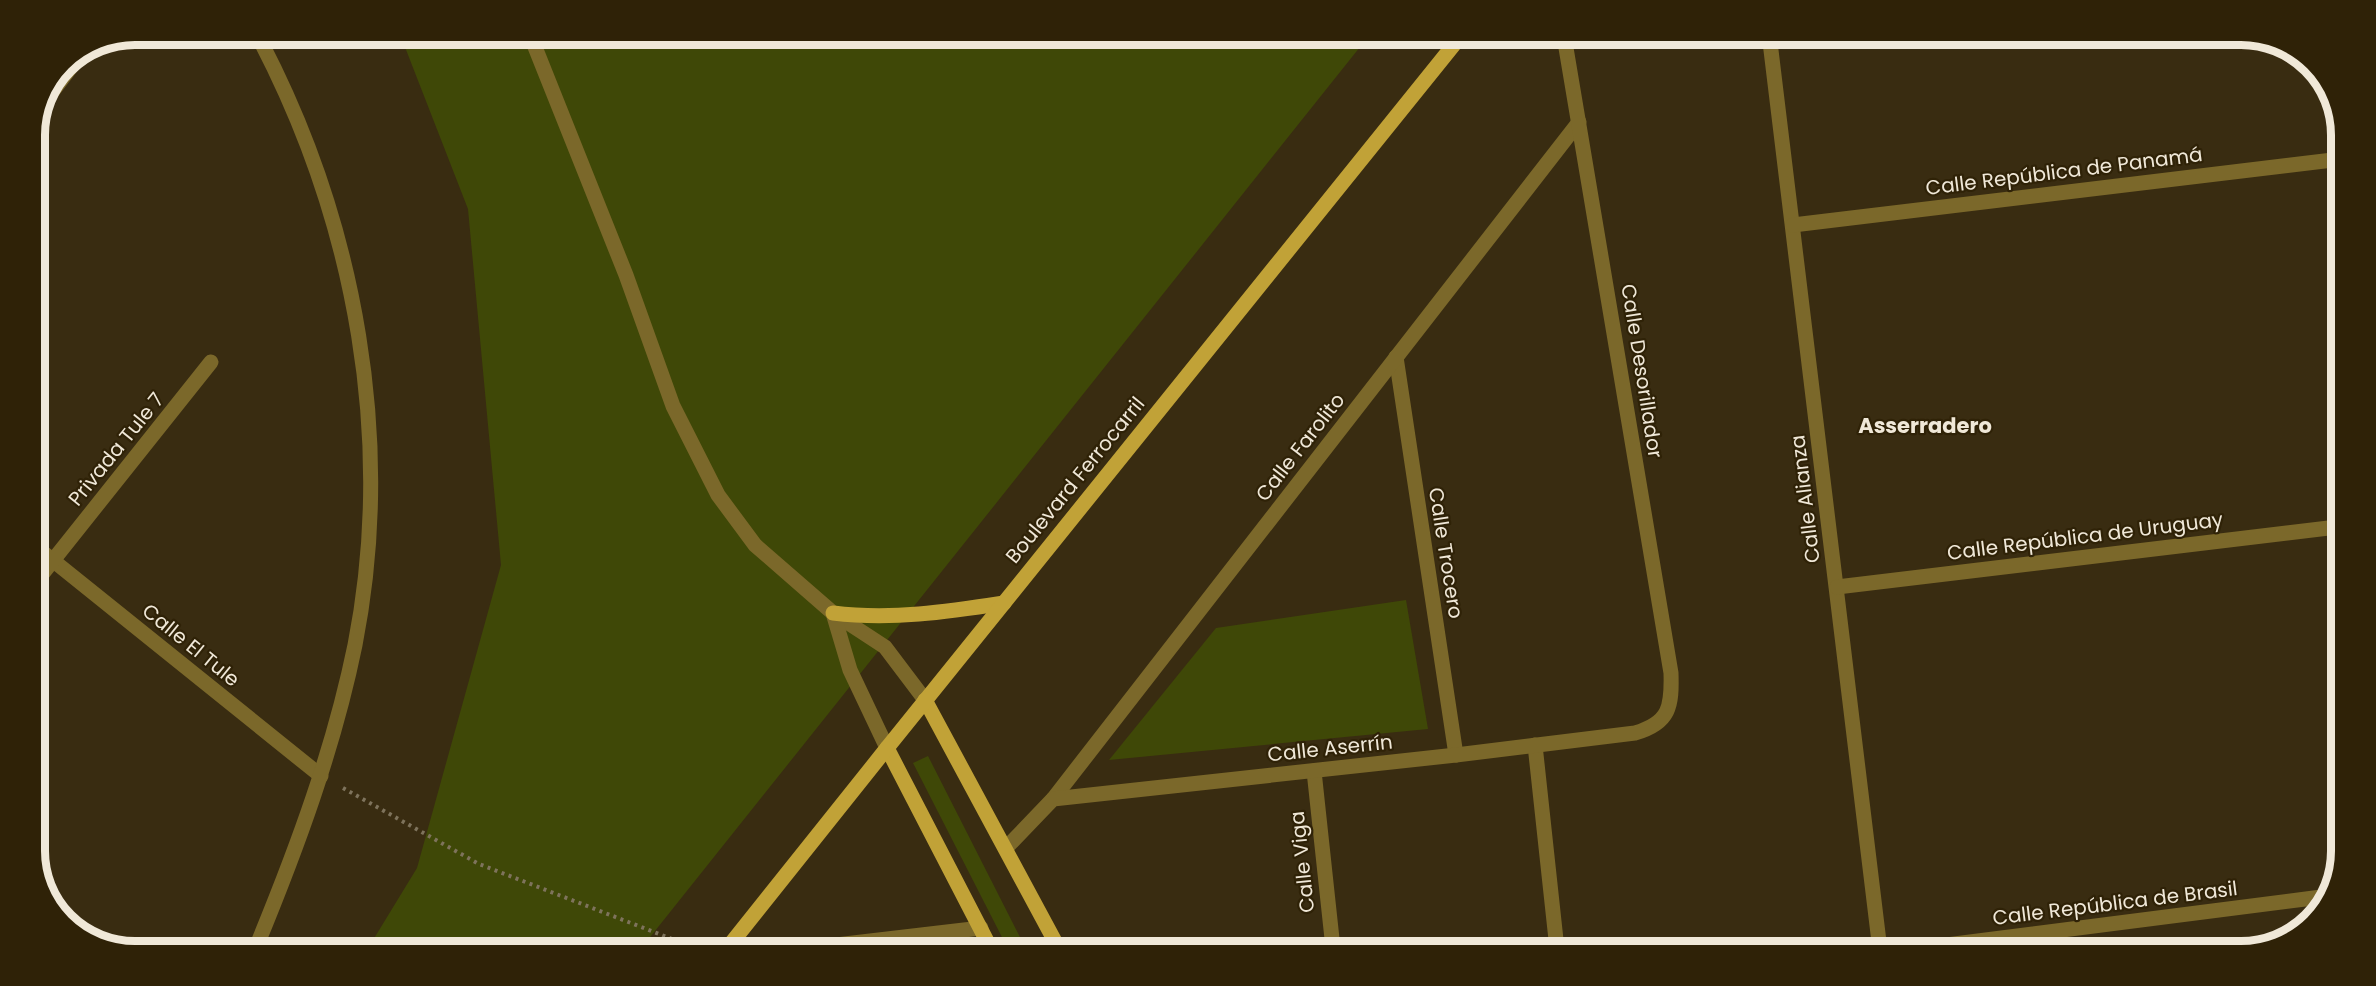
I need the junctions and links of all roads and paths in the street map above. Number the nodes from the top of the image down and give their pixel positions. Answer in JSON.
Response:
{"nodes":[{"id":1,"x":263,"y":45,"type":"edge"},
{"id":2,"x":534,"y":45,"type":"edge"},
{"id":3,"x":1454,"y":45,"type":"edge"},
{"id":4,"x":1566,"y":45,"type":"edge"},
{"id":5,"x":1770,"y":45,"type":"edge"},
{"id":6,"x":1579,"y":122,"type":"junction"},
{"id":7,"x":2331,"y":160,"type":"edge"},
{"id":8,"x":1793,"y":225,"type":"junction"},
{"id":9,"x":1396,"y":357,"type":"junction"},
{"id":10,"x":212,"y":362,"type":"dead end"},
{"id":11,"x":2331,"y":528,"type":"edge"},
{"id":12,"x":45,"y":554,"type":"edge"},
{"id":13,"x":53,"y":561,"type":"junction"},
{"id":14,"x":45,"y":571,"type":"edge"},
{"id":15,"x":1837,"y":587,"type":"junction"},
{"id":16,"x":1004,"y":603,"type":"junction"},
{"id":17,"x":833,"y":613,"type":"junction"},
{"id":18,"x":925,"y":700,"type":"junction"},
{"id":19,"x":1670,"y":708,"type":"joint"},
{"id":20,"x":1535,"y":745,"type":"junction"},
{"id":21,"x":886,"y":748,"type":"junction"},
{"id":22,"x":1456,"y":755,"type":"junction"},
{"id":23,"x":1314,"y":771,"type":"junction"},
{"id":24,"x":321,"y":776,"type":"junction"},
{"id":25,"x":1053,"y":799,"type":"junction"},
{"id":26,"x":1006,"y":848,"type":"junction"},
{"id":27,"x":2318,"y":897,"type":"edge"},
{"id":28,"x":981,"y":928,"type":"junction"},
{"id":29,"x":259,"y":941,"type":"edge"},
{"id":30,"x":677,"y":941,"type":"edge"},
{"id":31,"x":733,"y":941,"type":"edge"},
{"id":32,"x":864,"y":941,"type":"edge"},
{"id":33,"x":987,"y":941,"type":"edge"},
{"id":34,"x":1055,"y":941,"type":"edge"},
{"id":35,"x":1332,"y":941,"type":"edge"},
{"id":36,"x":1556,"y":941,"type":"edge"},
{"id":37,"x":1879,"y":941,"type":"edge"},
{"id":38,"x":1977,"y":941,"type":"edge"}],
"edges":[{"from":1,"to":24,"type":"street"},
{"from":2,"to":17,"type":"street"},
{"from":3,"to":16,"type":"main road","name":"Boulevard Ferrocarril"},
{"from":4,"to":6,"type":"street","name":"Calle Desorillador"},
{"from":5,"to":8,"type":"street","name":"Calle Alianza"},
{"from":6,"to":9,"type":"street","name":"Calle Farolito"},
{"from":6,"to":19,"type":"street","name":"Calle Desorillador"},
{"from":7,"to":8,"type":"street","name":"Calle República de Panamá"},
{"from":8,"to":15,"type":"street","name":"Calle Alianza"},
{"from":9,"to":22,"type":"street","name":"Calle Trocero"},
{"from":9,"to":25,"type":"street","name":"Calle Farolito"},
{"from":10,"to":13,"type":"street","name":"Privada Tule 7"},
{"from":11,"to":15,"type":"street","name":"Calle República de Uruguay"},
{"from":12,"to":13,"type":"street","name":"Calle El Tule"},
{"from":13,"to":14,"type":"street","name":"Privada Tule 7"},
{"from":13,"to":24,"type":"street","name":"Calle El Tule"},
{"from":15,"to":37,"type":"street","name":"Calle Alianza"},
{"from":16,"to":17,"type":"main road"},
{"from":16,"to":18,"type":"main road","name":"Boulevard Ferrocarril"},
{"from":17,"to":18,"type":"street"},
{"from":17,"to":21,"type":"street"},
{"from":18,"to":21,"type":"main road","name":"Boulevard Ferrocarril"},
{"from":18,"to":26,"type":"main road"},
{"from":19,"to":20,"type":"street","name":"Calle Aserrín"},
{"from":20,"to":22,"type":"street","name":"Calle Aserrín"},
{"from":20,"to":36,"type":"street"},
{"from":21,"to":28,"type":"main road"},
{"from":21,"to":31,"type":"main road","name":"Boulevard Ferrocarril"},
{"from":22,"to":23,"type":"street","name":"Calle Aserrín"},
{"from":23,"to":25,"type":"street","name":"Calle Aserrín"},
{"from":23,"to":35,"type":"street","name":"Calle Viga"},
{"from":24,"to":29,"type":"street"},
{"from":24,"to":30,"type":"path"},
{"from":25,"to":26,"type":"street"},
{"from":26,"to":34,"type":"main road"},
{"from":27,"to":38,"type":"street","name":"Calle República de Brasil"},
{"from":28,"to":32,"type":"street"},
{"from":28,"to":33,"type":"main road"}]}
